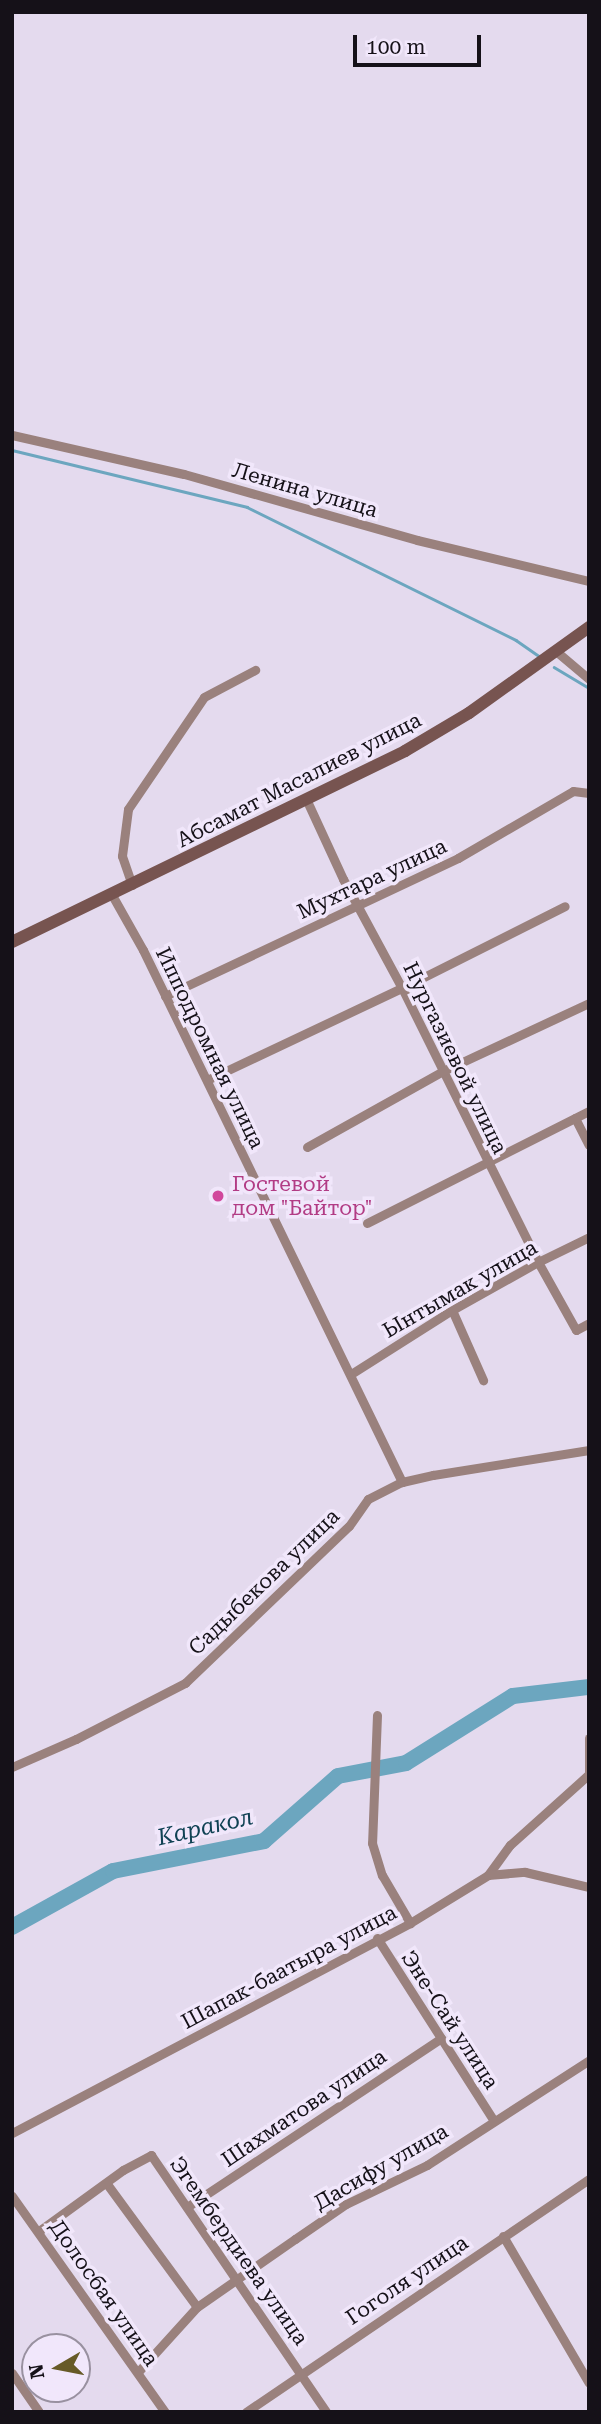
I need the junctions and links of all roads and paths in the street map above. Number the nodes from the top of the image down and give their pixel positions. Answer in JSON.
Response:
{"nodes":[{"id":1,"x":12,"y":435,"type":"edge"},
{"id":2,"x":589,"y":581,"type":"edge"},
{"id":3,"x":589,"y":626,"type":"edge"},
{"id":4,"x":557,"y":652,"type":"junction"},
{"id":5,"x":255,"y":670,"type":"dead end"},
{"id":6,"x":589,"y":679,"type":"edge"},
{"id":7,"x":589,"y":793,"type":"edge"},
{"id":8,"x":307,"y":801,"type":"junction"},
{"id":9,"x":132,"y":885,"type":"junction"},
{"id":10,"x":112,"y":895,"type":"junction"},
{"id":11,"x":358,"y":904,"type":"junction"},
{"id":12,"x":565,"y":906,"type":"dead end"},
{"id":13,"x":12,"y":942,"type":"edge"},
{"id":14,"x":402,"y":988,"type":"junction"},
{"id":15,"x":165,"y":996,"type":"junction"},
{"id":16,"x":589,"y":1003,"type":"edge"},
{"id":17,"x":443,"y":1071,"type":"junction"},
{"id":18,"x":206,"y":1080,"type":"junction"},
{"id":19,"x":589,"y":1111,"type":"edge"},
{"id":20,"x":575,"y":1118,"type":"junction"},
{"id":21,"x":589,"y":1145,"type":"edge"},
{"id":22,"x":307,"y":1147,"type":"dead end"},
{"id":23,"x":487,"y":1160,"type":"junction"},
{"id":24,"x":367,"y":1223,"type":"dead end"},
{"id":25,"x":589,"y":1237,"type":"edge"},
{"id":26,"x":538,"y":1262,"type":"junction"},
{"id":27,"x":452,"y":1310,"type":"junction"},
{"id":28,"x":589,"y":1323,"type":"edge"},
{"id":29,"x":351,"y":1374,"type":"junction"},
{"id":30,"x":483,"y":1380,"type":"dead end"},
{"id":31,"x":589,"y":1450,"type":"edge"},
{"id":32,"x":402,"y":1482,"type":"junction"},
{"id":33,"x":377,"y":1715,"type":"dead end"},
{"id":34,"x":589,"y":1738,"type":"edge"},
{"id":35,"x":12,"y":1767,"type":"edge"},
{"id":36,"x":589,"y":1774,"type":"edge"},
{"id":37,"x":488,"y":1874,"type":"junction"},
{"id":38,"x":589,"y":1887,"type":"edge"},
{"id":39,"x":410,"y":1923,"type":"junction"},
{"id":40,"x":377,"y":1938,"type":"junction"},
{"id":41,"x":441,"y":2038,"type":"junction"},
{"id":42,"x":589,"y":2060,"type":"edge"},
{"id":43,"x":494,"y":2121,"type":"junction"},
{"id":44,"x":12,"y":2133,"type":"edge"},
{"id":45,"x":589,"y":2179,"type":"edge"},
{"id":46,"x":107,"y":2184,"type":"junction"},
{"id":47,"x":12,"y":2196,"type":"edge"},
{"id":48,"x":187,"y":2207,"type":"junction"},
{"id":49,"x":39,"y":2231,"type":"junction"},
{"id":50,"x":503,"y":2236,"type":"junction"},
{"id":51,"x":237,"y":2280,"type":"junction"},
{"id":52,"x":197,"y":2307,"type":"junction"},
{"id":53,"x":12,"y":2372,"type":"edge"},
{"id":54,"x":138,"y":2372,"type":"junction"},
{"id":55,"x":301,"y":2372,"type":"junction"},
{"id":56,"x":589,"y":2384,"type":"edge"},
{"id":57,"x":39,"y":2412,"type":"edge"},
{"id":58,"x":165,"y":2412,"type":"edge"},
{"id":59,"x":246,"y":2412,"type":"edge"},
{"id":60,"x":326,"y":2412,"type":"edge"}],
"edges":[{"from":1,"to":2,"type":"street","name":"Ленина улица"},
{"from":3,"to":4,"type":"street","name":"Абсамат Масалиев улица"},
{"from":4,"to":6,"type":"street"},
{"from":4,"to":8,"type":"street","name":"Абсамат Масалиев улица"},
{"from":5,"to":9,"type":"street"},
{"from":7,"to":11,"type":"street","name":"Мухтара улица"},
{"from":8,"to":9,"type":"street","name":"Абсамат Масалиев улица"},
{"from":8,"to":11,"type":"street","name":"Нургазиевой улица"},
{"from":9,"to":10,"type":"street","name":"Абсамат Масалиев улица"},
{"from":10,"to":13,"type":"street","name":"Абсамат Масалиев улица"},
{"from":10,"to":15,"type":"street","name":"Ипподромная улица"},
{"from":11,"to":14,"type":"street","name":"Нургазиевой улица"},
{"from":11,"to":15,"type":"street","name":"Мухтара улица"},
{"from":12,"to":14,"type":"street"},
{"from":14,"to":17,"type":"street","name":"Нургазиевой улица"},
{"from":14,"to":18,"type":"street"},
{"from":15,"to":18,"type":"street","name":"Ипподромная улица"},
{"from":16,"to":17,"type":"street"},
{"from":17,"to":22,"type":"street"},
{"from":17,"to":23,"type":"street","name":"Нургазиевой улица"},
{"from":18,"to":29,"type":"street","name":"Ипподромная улица"},
{"from":19,"to":20,"type":"street"},
{"from":20,"to":21,"type":"street"},
{"from":20,"to":23,"type":"street"},
{"from":23,"to":24,"type":"street"},
{"from":23,"to":26,"type":"street","name":"Нургазиевой улица"},
{"from":25,"to":26,"type":"street","name":"Ынтымак улица"},
{"from":26,"to":27,"type":"street","name":"Ынтымак улица"},
{"from":26,"to":28,"type":"street","name":"Нургазиевой улица"},
{"from":27,"to":29,"type":"street","name":"Ынтымак улица"},
{"from":27,"to":30,"type":"street"},
{"from":29,"to":32,"type":"street","name":"Ипподромная улица"},
{"from":31,"to":32,"type":"street","name":"Садыбекова улица"},
{"from":32,"to":35,"type":"street","name":"Садыбекова улица"},
{"from":33,"to":39,"type":"street"},
{"from":34,"to":36,"type":"street"},
{"from":36,"to":37,"type":"street"},
{"from":37,"to":38,"type":"street","name":"Шапак-баатыра улица"},
{"from":37,"to":39,"type":"street","name":"Шапак-баатыра улица"},
{"from":39,"to":40,"type":"street","name":"Шапак-баатыра улица"},
{"from":40,"to":41,"type":"street","name":"Эне-Сай улица"},
{"from":40,"to":44,"type":"street","name":"Шапак-баатыра улица"},
{"from":41,"to":43,"type":"street","name":"Эне-Сай улица"},
{"from":41,"to":48,"type":"street","name":"Шахматова улица"},
{"from":42,"to":43,"type":"street","name":"Дасифу улица"},
{"from":43,"to":51,"type":"street","name":"Дасифу улица"},
{"from":45,"to":50,"type":"street","name":"Гоголя улица"},
{"from":46,"to":48,"type":"street","name":"Эгембердиева улица"},
{"from":46,"to":49,"type":"street","name":"Эгембердиева улица"},
{"from":46,"to":52,"type":"street"},
{"from":47,"to":49,"type":"street","name":"Долосбая улица"},
{"from":48,"to":51,"type":"street","name":"Эгембердиева улица"},
{"from":49,"to":54,"type":"street","name":"Долосбая улица"},
{"from":50,"to":55,"type":"street","name":"Гоголя улица"},
{"from":50,"to":56,"type":"street"},
{"from":51,"to":52,"type":"street","name":"Дасифу улица"},
{"from":51,"to":55,"type":"street","name":"Эгембердиева улица"},
{"from":52,"to":54,"type":"street","name":"Дасифу улица"},
{"from":53,"to":57,"type":"street"},
{"from":54,"to":58,"type":"street","name":"Долосбая улица"},
{"from":55,"to":59,"type":"street","name":"Гоголя улица"},
{"from":55,"to":60,"type":"street","name":"Эгембердиева улица"}]}
